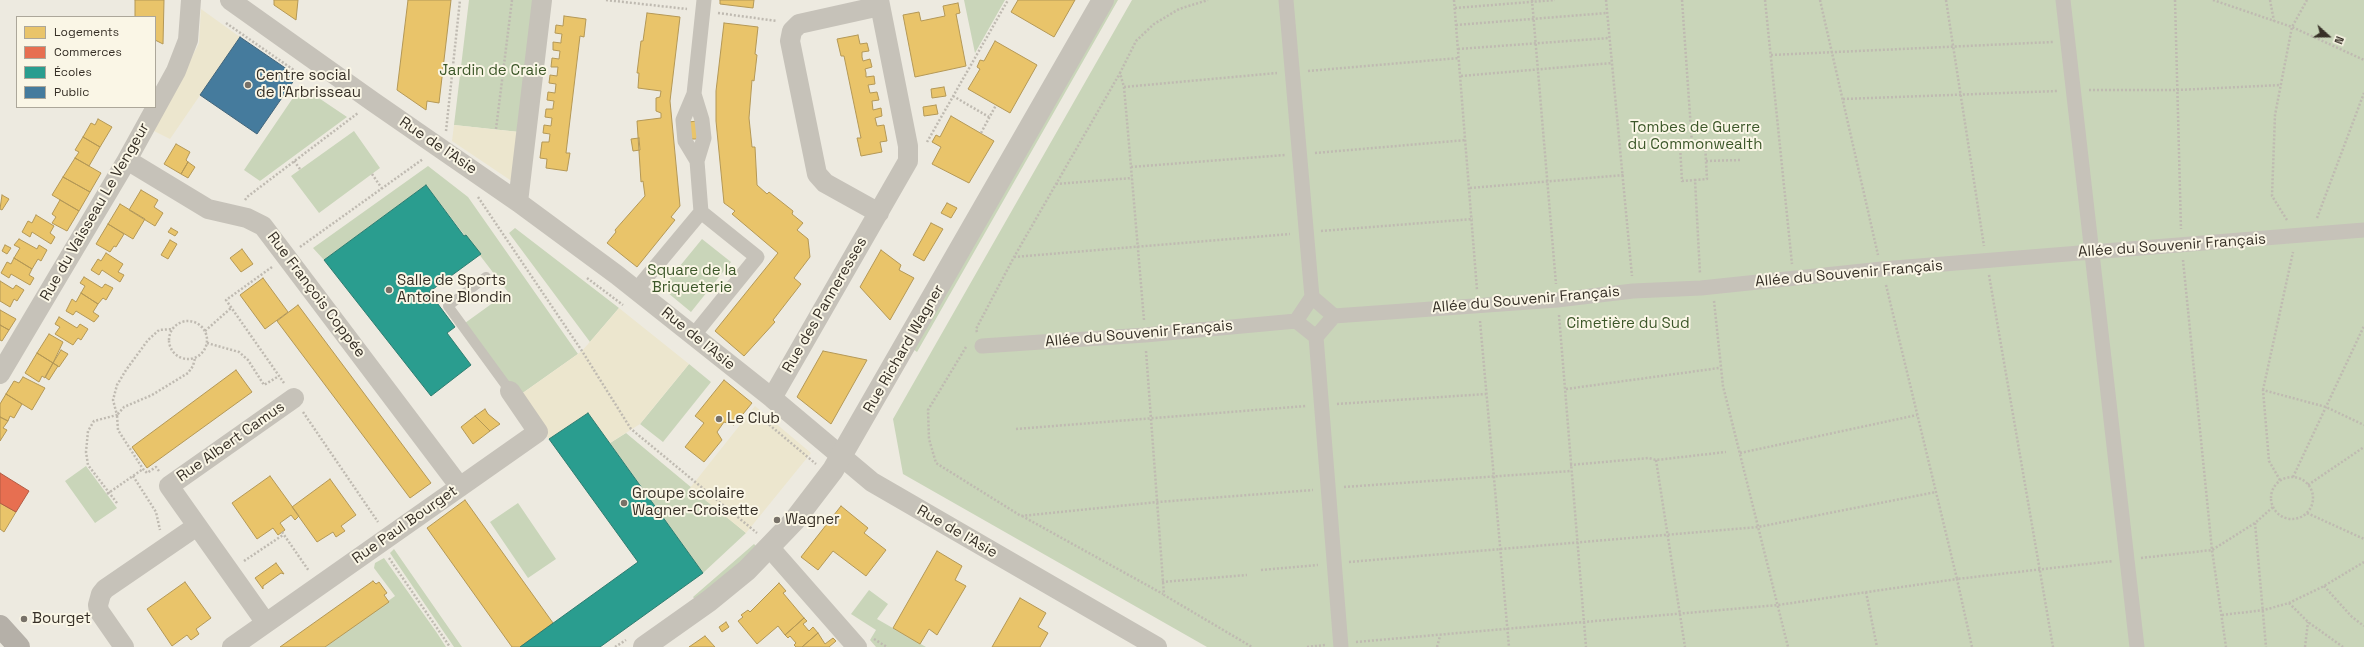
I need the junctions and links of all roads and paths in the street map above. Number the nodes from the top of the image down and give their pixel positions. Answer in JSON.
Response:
{"nodes":[{"id":1,"x":191,"y":0,"type":"edge"},
{"id":2,"x":230,"y":0,"type":"edge"},
{"id":3,"x":460,"y":0,"type":"edge"},
{"id":4,"x":512,"y":0,"type":"edge"},
{"id":5,"x":542,"y":0,"type":"edge"},
{"id":6,"x":704,"y":0,"type":"edge"},
{"id":7,"x":1008,"y":0,"type":"edge"},
{"id":8,"x":1103,"y":0,"type":"edge"},
{"id":9,"x":1208,"y":0,"type":"edge"},
{"id":10,"x":1286,"y":0,"type":"edge"},
{"id":11,"x":1454,"y":0,"type":"edge"},
{"id":12,"x":1555,"y":0,"type":"edge"},
{"id":13,"x":1606,"y":0,"type":"edge"},
{"id":14,"x":1682,"y":0,"type":"edge"},
{"id":15,"x":1765,"y":0,"type":"edge"},
{"id":16,"x":1820,"y":0,"type":"edge"},
{"id":17,"x":1946,"y":0,"type":"edge"},
{"id":18,"x":2063,"y":0,"type":"edge"},
{"id":19,"x":2175,"y":0,"type":"edge"},
{"id":20,"x":2213,"y":0,"type":"edge"},
{"id":21,"x":2270,"y":0,"type":"edge"},
{"id":22,"x":2307,"y":0,"type":"edge"},
{"id":23,"x":880,"y":3,"type":"edge"},
{"id":24,"x":1455,"y":8,"type":"junction"},
{"id":25,"x":1607,"y":13,"type":"junction"},
{"id":26,"x":2274,"y":21,"type":"junction"},
{"id":27,"x":225,"y":24,"type":"dead end"},
{"id":28,"x":1456,"y":25,"type":"junction"},
{"id":29,"x":2292,"y":27,"type":"junction"},
{"id":30,"x":1610,"y":38,"type":"junction"},
{"id":31,"x":2067,"y":41,"type":"junction"},
{"id":32,"x":1953,"y":46,"type":"junction"},
{"id":33,"x":1458,"y":49,"type":"junction"},
{"id":34,"x":1832,"y":52,"type":"junction"},
{"id":35,"x":1770,"y":55,"type":"junction"},
{"id":36,"x":1459,"y":58,"type":"junction"},
{"id":37,"x":2364,"y":60,"type":"edge"},
{"id":38,"x":1612,"y":63,"type":"junction"},
{"id":39,"x":1292,"y":72,"type":"junction"},
{"id":40,"x":1120,"y":73,"type":"junction"},
{"id":41,"x":1461,"y":76,"type":"junction"},
{"id":42,"x":306,"y":78,"type":"dead end"},
{"id":43,"x":2281,"y":86,"type":"junction"},
{"id":44,"x":1124,"y":87,"type":"junction"},
{"id":45,"x":2072,"y":90,"type":"junction"},
{"id":46,"x":2178,"y":90,"type":"junction"},
{"id":47,"x":2364,"y":93,"type":"edge"},
{"id":48,"x":1960,"y":94,"type":"junction"},
{"id":49,"x":953,"y":96,"type":"junction"},
{"id":50,"x":1843,"y":99,"type":"junction"},
{"id":51,"x":156,"y":105,"type":"edge"},
{"id":52,"x":996,"y":105,"type":"dead end"},
{"id":53,"x":155,"y":108,"type":"edge"},
{"id":54,"x":350,"y":110,"type":"dead end"},
{"id":55,"x":362,"y":110,"type":"dead end"},
{"id":56,"x":357,"y":114,"type":"junction"},
{"id":57,"x":990,"y":117,"type":"junction"},
{"id":58,"x":363,"y":118,"type":"dead end"},
{"id":59,"x":496,"y":129,"type":"dead end"},
{"id":60,"x":981,"y":133,"type":"dead end"},
{"id":61,"x":1692,"y":144,"type":"junction"},
{"id":62,"x":908,"y":146,"type":"junction"},
{"id":63,"x":440,"y":147,"type":"junction"},
{"id":64,"x":417,"y":155,"type":"dead end"},
{"id":65,"x":423,"y":159,"type":"junction"},
{"id":66,"x":126,"y":160,"type":"junction"},
{"id":67,"x":1740,"y":160,"type":"dead end"},
{"id":68,"x":294,"y":161,"type":"junction"},
{"id":69,"x":1706,"y":161,"type":"junction"},
{"id":70,"x":429,"y":163,"type":"dead end"},
{"id":71,"x":300,"y":169,"type":"dead end"},
{"id":72,"x":372,"y":174,"type":"dead end"},
{"id":73,"x":1624,"y":175,"type":"junction"},
{"id":74,"x":1132,"y":178,"type":"junction"},
{"id":75,"x":1695,"y":180,"type":"junction"},
{"id":76,"x":1056,"y":184,"type":"junction"},
{"id":77,"x":1470,"y":188,"type":"junction"},
{"id":78,"x":382,"y":190,"type":"junction"},
{"id":79,"x":518,"y":202,"type":"junction"},
{"id":80,"x":491,"y":207,"type":"dead end"},
{"id":81,"x":701,"y":212,"type":"junction"},
{"id":82,"x":879,"y":213,"type":"junction"},
{"id":83,"x":238,"y":216,"type":"junction"},
{"id":84,"x":1473,"y":219,"type":"junction"},
{"id":85,"x":2364,"y":230,"type":"edge"},
{"id":86,"x":1306,"y":232,"type":"junction"},
{"id":87,"x":2304,"y":236,"type":"junction"},
{"id":88,"x":2182,"y":245,"type":"junction"},
{"id":89,"x":1138,"y":247,"type":"junction"},
{"id":90,"x":2091,"y":251,"type":"junction"},
{"id":91,"x":287,"y":256,"type":"junction"},
{"id":92,"x":1014,"y":257,"type":"junction"},
{"id":93,"x":1987,"y":261,"type":"junction"},
{"id":94,"x":1882,"y":269,"type":"junction"},
{"id":95,"x":584,"y":276,"type":"dead end"},
{"id":96,"x":486,"y":277,"type":"dead end"},
{"id":97,"x":1794,"y":279,"type":"junction"},
{"id":98,"x":1707,"y":288,"type":"junction"},
{"id":99,"x":636,"y":290,"type":"junction"},
{"id":100,"x":1633,"y":291,"type":"junction"},
{"id":101,"x":1312,"y":297,"type":"junction"},
{"id":102,"x":1478,"y":305,"type":"junction"},
{"id":103,"x":231,"y":308,"type":"junction"},
{"id":104,"x":627,"y":308,"type":"dead end"},
{"id":105,"x":1334,"y":316,"type":"junction"},
{"id":106,"x":1296,"y":321,"type":"junction"},
{"id":107,"x":2364,"y":326,"type":"edge"},
{"id":108,"x":976,"y":329,"type":"junction"},
{"id":109,"x":172,"y":330,"type":"junction"},
{"id":110,"x":205,"y":331,"type":"junction"},
{"id":111,"x":1145,"y":335,"type":"junction"},
{"id":112,"x":693,"y":336,"type":"junction"},
{"id":113,"x":1316,"y":337,"type":"junction"},
{"id":114,"x":974,"y":342,"type":"junction"},
{"id":115,"x":207,"y":343,"type":"junction"},
{"id":116,"x":195,"y":358,"type":"junction"},
{"id":117,"x":1720,"y":368,"type":"junction"},
{"id":118,"x":0,"y":374,"type":"edge"},
{"id":119,"x":279,"y":376,"type":"junction"},
{"id":120,"x":1566,"y":389,"type":"dead end"},
{"id":121,"x":2263,"y":390,"type":"junction"},
{"id":122,"x":510,"y":391,"type":"joint"},
{"id":123,"x":1486,"y":394,"type":"junction"},
{"id":124,"x":294,"y":398,"type":"junction"},
{"id":125,"x":772,"y":398,"type":"junction"},
{"id":126,"x":1320,"y":405,"type":"junction"},
{"id":127,"x":2326,"y":407,"type":"junction"},
{"id":128,"x":117,"y":415,"type":"junction"},
{"id":129,"x":1917,"y":415,"type":"junction"},
{"id":130,"x":1151,"y":419,"type":"junction"},
{"id":131,"x":766,"y":422,"type":"dead end"},
{"id":132,"x":2364,"y":425,"type":"edge"},
{"id":133,"x":1016,"y":429,"type":"dead end"},
{"id":134,"x":2364,"y":447,"type":"edge"},
{"id":135,"x":835,"y":451,"type":"junction"},
{"id":136,"x":1726,"y":452,"type":"dead end"},
{"id":137,"x":1740,"y":453,"type":"junction"},
{"id":138,"x":1656,"y":460,"type":"junction"},
{"id":139,"x":816,"y":464,"type":"junction"},
{"id":140,"x":1570,"y":466,"type":"dead end"},
{"id":141,"x":143,"y":469,"type":"junction"},
{"id":142,"x":813,"y":469,"type":"dead end"},
{"id":143,"x":1571,"y":471,"type":"dead end"},
{"id":144,"x":1494,"y":475,"type":"junction"},
{"id":145,"x":133,"y":476,"type":"junction"},
{"id":146,"x":2293,"y":477,"type":"junction"},
{"id":147,"x":2280,"y":480,"type":"junction"},
{"id":148,"x":2308,"y":485,"type":"junction"},
{"id":149,"x":169,"y":486,"type":"junction"},
{"id":150,"x":460,"y":487,"type":"junction"},
{"id":151,"x":1328,"y":488,"type":"junction"},
{"id":152,"x":1936,"y":492,"type":"junction"},
{"id":153,"x":108,"y":494,"type":"junction"},
{"id":154,"x":1158,"y":502,"type":"junction"},
{"id":155,"x":117,"y":503,"type":"dead end"},
{"id":156,"x":2273,"y":507,"type":"junction"},
{"id":157,"x":2307,"y":513,"type":"junction"},
{"id":158,"x":1021,"y":516,"type":"junction"},
{"id":159,"x":2255,"y":523,"type":"junction"},
{"id":160,"x":197,"y":526,"type":"junction"},
{"id":161,"x":1758,"y":527,"type":"junction"},
{"id":162,"x":1668,"y":535,"type":"junction"},
{"id":163,"x":761,"y":538,"type":"junction"},
{"id":164,"x":2364,"y":539,"type":"edge"},
{"id":165,"x":383,"y":540,"type":"junction"},
{"id":166,"x":164,"y":549,"type":"junction"},
{"id":167,"x":2212,"y":550,"type":"junction"},
{"id":168,"x":1500,"y":551,"type":"junction"},
{"id":169,"x":2128,"y":559,"type":"junction"},
{"id":170,"x":2364,"y":562,"type":"edge"},
{"id":171,"x":1333,"y":563,"type":"junction"},
{"id":172,"x":2041,"y":568,"type":"junction"},
{"id":173,"x":1261,"y":570,"type":"dead end"},
{"id":174,"x":229,"y":571,"type":"junction"},
{"id":175,"x":1247,"y":575,"type":"dead end"},
{"id":176,"x":1957,"y":579,"type":"junction"},
{"id":177,"x":1162,"y":582,"type":"junction"},
{"id":178,"x":319,"y":586,"type":"junction"},
{"id":179,"x":2324,"y":586,"type":"junction"},
{"id":180,"x":1866,"y":592,"type":"junction"},
{"id":181,"x":1164,"y":595,"type":"junction"},
{"id":182,"x":2288,"y":603,"type":"junction"},
{"id":183,"x":1778,"y":605,"type":"junction"},
{"id":184,"x":2264,"y":610,"type":"junction"},
{"id":185,"x":1680,"y":613,"type":"junction"},
{"id":186,"x":2222,"y":614,"type":"junction"},
{"id":187,"x":1584,"y":622,"type":"junction"},
{"id":188,"x":2308,"y":622,"type":"junction"},
{"id":189,"x":266,"y":623,"type":"junction"},
{"id":190,"x":0,"y":626,"type":"edge"},
{"id":191,"x":2364,"y":626,"type":"edge"},
{"id":192,"x":1507,"y":629,"type":"junction"},
{"id":193,"x":1440,"y":636,"type":"junction"},
{"id":194,"x":645,"y":643,"type":"edge"},
{"id":195,"x":1341,"y":645,"type":"edge"},
{"id":196,"x":19,"y":647,"type":"edge"},
{"id":197,"x":124,"y":647,"type":"edge"},
{"id":198,"x":232,"y":647,"type":"edge"},
{"id":199,"x":450,"y":647,"type":"edge"},
{"id":200,"x":615,"y":647,"type":"edge"},
{"id":201,"x":857,"y":647,"type":"edge"},
{"id":202,"x":1157,"y":647,"type":"edge"},
{"id":203,"x":1252,"y":647,"type":"edge"},
{"id":204,"x":1308,"y":647,"type":"edge"},
{"id":205,"x":1437,"y":647,"type":"edge"},
{"id":206,"x":1508,"y":647,"type":"edge"},
{"id":207,"x":1586,"y":647,"type":"edge"},
{"id":208,"x":1685,"y":647,"type":"edge"},
{"id":209,"x":1788,"y":647,"type":"edge"},
{"id":210,"x":1877,"y":647,"type":"edge"},
{"id":211,"x":1972,"y":647,"type":"edge"},
{"id":212,"x":2053,"y":647,"type":"edge"},
{"id":213,"x":2137,"y":647,"type":"edge"},
{"id":214,"x":2226,"y":647,"type":"edge"},
{"id":215,"x":2266,"y":647,"type":"edge"},
{"id":216,"x":2305,"y":647,"type":"edge"},
{"id":217,"x":2343,"y":647,"type":"edge"}],
"edges":[{"from":1,"to":51,"type":"street","name":"Rue du Vaisseau Le Vengeur"},
{"from":2,"to":63,"type":"street","name":"Rue de l'Asie"},
{"from":3,"to":63,"type":"path"},
{"from":4,"to":59,"type":"path"},
{"from":5,"to":79,"type":"street"},
{"from":6,"to":81,"type":"street"},
{"from":7,"to":49,"type":"path"},
{"from":8,"to":135,"type":"street","name":"Rue Richard Wagner"},
{"from":9,"to":40,"type":"path"},
{"from":10,"to":39,"type":"street"},
{"from":11,"to":24,"type":"path"},
{"from":12,"to":24,"type":"path"},
{"from":13,"to":25,"type":"path"},
{"from":14,"to":61,"type":"path"},
{"from":15,"to":35,"type":"path"},
{"from":16,"to":34,"type":"path"},
{"from":17,"to":32,"type":"path"},
{"from":18,"to":31,"type":"street"},
{"from":19,"to":46,"type":"path"},
{"from":20,"to":26,"type":"path"},
{"from":21,"to":26,"type":"path"},
{"from":22,"to":29,"type":"path"},
{"from":23,"to":62,"type":"street","name":"Rue des Panneresses"},
{"from":23,"to":82,"type":"street","name":"Rue des Panneresses"},
{"from":24,"to":28,"type":"path"},
{"from":25,"to":28,"type":"path"},
{"from":25,"to":30,"type":"path"},
{"from":26,"to":29,"type":"path"},
{"from":27,"to":42,"type":"path"},
{"from":28,"to":33,"type":"path"},
{"from":29,"to":37,"type":"path"},
{"from":29,"to":43,"type":"path"},
{"from":30,"to":33,"type":"path"},
{"from":30,"to":38,"type":"path"},
{"from":31,"to":32,"type":"path"},
{"from":31,"to":45,"type":"street"},
{"from":32,"to":34,"type":"path"},
{"from":32,"to":48,"type":"path"},
{"from":33,"to":36,"type":"path"},
{"from":34,"to":35,"type":"path"},
{"from":34,"to":50,"type":"path"},
{"from":35,"to":97,"type":"path"},
{"from":36,"to":39,"type":"path"},
{"from":36,"to":41,"type":"path"},
{"from":38,"to":41,"type":"path"},
{"from":38,"to":73,"type":"path"},
{"from":39,"to":44,"type":"path"},
{"from":39,"to":86,"type":"street"},
{"from":40,"to":44,"type":"path"},
{"from":40,"to":76,"type":"path"},
{"from":41,"to":77,"type":"path"},
{"from":43,"to":46,"type":"path"},
{"from":43,"to":87,"type":"path"},
{"from":44,"to":74,"type":"path"},
{"from":45,"to":46,"type":"path"},
{"from":45,"to":48,"type":"path"},
{"from":45,"to":90,"type":"street"},
{"from":46,"to":88,"type":"path"},
{"from":47,"to":87,"type":"path"},
{"from":48,"to":50,"type":"path"},
{"from":48,"to":93,"type":"path"},
{"from":49,"to":57,"type":"path"},
{"from":49,"to":62,"type":"path"},
{"from":50,"to":94,"type":"path"},
{"from":52,"to":57,"type":"path"},
{"from":53,"to":66,"type":"street","name":"Rue du Vaisseau Le Vengeur"},
{"from":54,"to":56,"type":"path"},
{"from":55,"to":56,"type":"path"},
{"from":56,"to":58,"type":"path"},
{"from":56,"to":68,"type":"path"},
{"from":57,"to":60,"type":"path"},
{"from":61,"to":69,"type":"path"},
{"from":61,"to":75,"type":"path"},
{"from":62,"to":82,"type":"street","name":"Rue des Panneresses"},
{"from":63,"to":65,"type":"path"},
{"from":63,"to":79,"type":"street","name":"Rue de l'Asie"},
{"from":64,"to":65,"type":"path"},
{"from":65,"to":70,"type":"path"},
{"from":65,"to":78,"type":"path"},
{"from":66,"to":83,"type":"street","name":"Rue François Coppée"},
{"from":66,"to":118,"type":"street","name":"Rue du Vaisseau Le Vengeur"},
{"from":67,"to":69,"type":"path"},
{"from":68,"to":71,"type":"path"},
{"from":68,"to":83,"type":"path"},
{"from":69,"to":75,"type":"path"},
{"from":72,"to":78,"type":"path"},
{"from":73,"to":77,"type":"path"},
{"from":73,"to":100,"type":"path"},
{"from":74,"to":76,"type":"path"},
{"from":74,"to":89,"type":"path"},
{"from":75,"to":98,"type":"path"},
{"from":76,"to":92,"type":"path"},
{"from":77,"to":84,"type":"path"},
{"from":78,"to":91,"type":"path"},
{"from":79,"to":99,"type":"street","name":"Rue de l'Asie"},
{"from":80,"to":163,"type":"path"},
{"from":81,"to":99,"type":"street"},
{"from":81,"to":112,"type":"street"},
{"from":82,"to":125,"type":"street","name":"Rue des Panneresses"},
{"from":83,"to":91,"type":"street","name":"Rue François Coppée"},
{"from":84,"to":86,"type":"path"},
{"from":84,"to":102,"type":"path"},
{"from":85,"to":87,"type":"street","name":"Allée du Souvenir Français"},
{"from":86,"to":89,"type":"path"},
{"from":86,"to":101,"type":"street"},
{"from":87,"to":88,"type":"street","name":"Allée du Souvenir Français"},
{"from":87,"to":121,"type":"path"},
{"from":88,"to":90,"type":"street","name":"Allée du Souvenir Français"},
{"from":88,"to":167,"type":"path"},
{"from":89,"to":92,"type":"path"},
{"from":89,"to":111,"type":"path"},
{"from":90,"to":93,"type":"street","name":"Allée du Souvenir Français"},
{"from":90,"to":169,"type":"street"},
{"from":91,"to":103,"type":"path"},
{"from":91,"to":150,"type":"street","name":"Rue François Coppée"},
{"from":92,"to":108,"type":"path"},
{"from":93,"to":94,"type":"street","name":"Allée du Souvenir Français"},
{"from":93,"to":172,"type":"path"},
{"from":94,"to":97,"type":"street","name":"Allée du Souvenir Français"},
{"from":94,"to":129,"type":"path"},
{"from":95,"to":104,"type":"path"},
{"from":96,"to":122,"type":"lane"},
{"from":97,"to":98,"type":"street","name":"Allée du Souvenir Français"},
{"from":98,"to":100,"type":"street","name":"Allée du Souvenir Français"},
{"from":98,"to":117,"type":"path"},
{"from":99,"to":112,"type":"street","name":"Rue de l'Asie"},
{"from":100,"to":102,"type":"street","name":"Allée du Souvenir Français"},
{"from":101,"to":105,"type":"street"},
{"from":101,"to":106,"type":"street"},
{"from":102,"to":105,"type":"street","name":"Allée du Souvenir Français"},
{"from":102,"to":123,"type":"path"},
{"from":103,"to":110,"type":"path"},
{"from":103,"to":119,"type":"path"},
{"from":105,"to":113,"type":"street"},
{"from":106,"to":111,"type":"street","name":"Allée du Souvenir Français"},
{"from":106,"to":113,"type":"street"},
{"from":107,"to":127,"type":"path"},
{"from":108,"to":114,"type":"path"},
{"from":108,"to":114,"type":"path"},
{"from":109,"to":110,"type":"path"},
{"from":109,"to":116,"type":"path"},
{"from":109,"to":128,"type":"path"},
{"from":110,"to":115,"type":"path"},
{"from":111,"to":114,"type":"street","name":"Allée du Souvenir Français"},
{"from":111,"to":130,"type":"path"},
{"from":112,"to":125,"type":"street","name":"Rue de l'Asie"},
{"from":113,"to":126,"type":"street"},
{"from":114,"to":158,"type":"path"},
{"from":115,"to":116,"type":"path"},
{"from":115,"to":119,"type":"path"},
{"from":116,"to":128,"type":"path"},
{"from":117,"to":120,"type":"path"},
{"from":117,"to":137,"type":"path"},
{"from":119,"to":124,"type":"path"},
{"from":121,"to":127,"type":"path"},
{"from":121,"to":147,"type":"path"},
{"from":122,"to":150,"type":"street","name":"Rue Paul Bourget"},
{"from":123,"to":126,"type":"path"},
{"from":123,"to":144,"type":"path"},
{"from":124,"to":149,"type":"street","name":"Rue Albert Camus"},
{"from":124,"to":165,"type":"path"},
{"from":125,"to":135,"type":"street","name":"Rue de l'Asie"},
{"from":126,"to":130,"type":"path"},
{"from":126,"to":151,"type":"street"},
{"from":127,"to":132,"type":"path"},
{"from":127,"to":146,"type":"path"},
{"from":128,"to":141,"type":"path"},
{"from":128,"to":153,"type":"path"},
{"from":129,"to":137,"type":"path"},
{"from":129,"to":152,"type":"path"},
{"from":130,"to":133,"type":"path"},
{"from":130,"to":154,"type":"path"},
{"from":131,"to":139,"type":"path"},
{"from":134,"to":148,"type":"path"},
{"from":135,"to":139,"type":"path"},
{"from":135,"to":163,"type":"street","name":"Rue Richard Wagner"},
{"from":135,"to":202,"type":"street","name":"Rue de l'Asie"},
{"from":136,"to":138,"type":"path"},
{"from":137,"to":161,"type":"path"},
{"from":138,"to":140,"type":"path"},
{"from":138,"to":162,"type":"path"},
{"from":139,"to":142,"type":"path"},
{"from":141,"to":145,"type":"path"},
{"from":141,"to":149,"type":"path"},
{"from":143,"to":144,"type":"path"},
{"from":144,"to":151,"type":"path"},
{"from":144,"to":168,"type":"path"},
{"from":145,"to":153,"type":"path"},
{"from":145,"to":166,"type":"path"},
{"from":146,"to":147,"type":"path"},
{"from":146,"to":148,"type":"path"},
{"from":147,"to":156,"type":"path"},
{"from":148,"to":157,"type":"path"},
{"from":149,"to":160,"type":"street","name":"Rue Albert Camus"},
{"from":150,"to":165,"type":"street","name":"Rue Paul Bourget"},
{"from":151,"to":154,"type":"path"},
{"from":151,"to":171,"type":"street"},
{"from":152,"to":161,"type":"path"},
{"from":152,"to":176,"type":"path"},
{"from":153,"to":155,"type":"path"},
{"from":154,"to":158,"type":"path"},
{"from":154,"to":177,"type":"path"},
{"from":156,"to":157,"type":"path"},
{"from":156,"to":159,"type":"path"},
{"from":157,"to":164,"type":"path"},
{"from":158,"to":181,"type":"path"},
{"from":159,"to":167,"type":"path"},
{"from":159,"to":184,"type":"path"},
{"from":160,"to":166,"type":"street"},
{"from":160,"to":174,"type":"street","name":"Rue Albert Camus"},
{"from":161,"to":162,"type":"path"},
{"from":161,"to":183,"type":"path"},
{"from":162,"to":168,"type":"path"},
{"from":162,"to":185,"type":"path"},
{"from":163,"to":194,"type":"street","name":"Rue Richard Wagner"},
{"from":163,"to":201,"type":"street"},
{"from":165,"to":178,"type":"street","name":"Rue Paul Bourget"},
{"from":165,"to":199,"type":"path"},
{"from":166,"to":197,"type":"street"},
{"from":167,"to":169,"type":"path"},
{"from":167,"to":186,"type":"path"},
{"from":168,"to":171,"type":"path"},
{"from":168,"to":192,"type":"path"},
{"from":169,"to":172,"type":"path"},
{"from":169,"to":213,"type":"street"},
{"from":170,"to":179,"type":"path"},
{"from":171,"to":173,"type":"path"},
{"from":171,"to":195,"type":"street"},
{"from":172,"to":176,"type":"path"},
{"from":172,"to":212,"type":"path"},
{"from":174,"to":178,"type":"path"},
{"from":174,"to":189,"type":"street","name":"Rue Albert Camus"},
{"from":175,"to":177,"type":"path"},
{"from":176,"to":180,"type":"path"},
{"from":176,"to":211,"type":"path"},
{"from":177,"to":181,"type":"path"},
{"from":178,"to":189,"type":"street","name":"Rue Paul Bourget"},
{"from":179,"to":182,"type":"path"},
{"from":179,"to":191,"type":"path"},
{"from":180,"to":183,"type":"path"},
{"from":180,"to":210,"type":"path"},
{"from":181,"to":203,"type":"path"},
{"from":182,"to":184,"type":"path"},
{"from":182,"to":188,"type":"path"},
{"from":183,"to":185,"type":"path"},
{"from":183,"to":209,"type":"path"},
{"from":184,"to":186,"type":"path"},
{"from":184,"to":215,"type":"path"},
{"from":185,"to":187,"type":"path"},
{"from":185,"to":208,"type":"path"},
{"from":186,"to":214,"type":"path"},
{"from":187,"to":192,"type":"path"},
{"from":187,"to":207,"type":"path"},
{"from":188,"to":216,"type":"path"},
{"from":188,"to":217,"type":"path"},
{"from":189,"to":198,"type":"street","name":"Rue Paul Bourget"},
{"from":190,"to":196,"type":"main road"},
{"from":192,"to":193,"type":"path"},
{"from":192,"to":206,"type":"path"},
{"from":193,"to":195,"type":"path"},
{"from":193,"to":205,"type":"path"},
{"from":194,"to":200,"type":"path"},
{"from":195,"to":204,"type":"path"}]}
